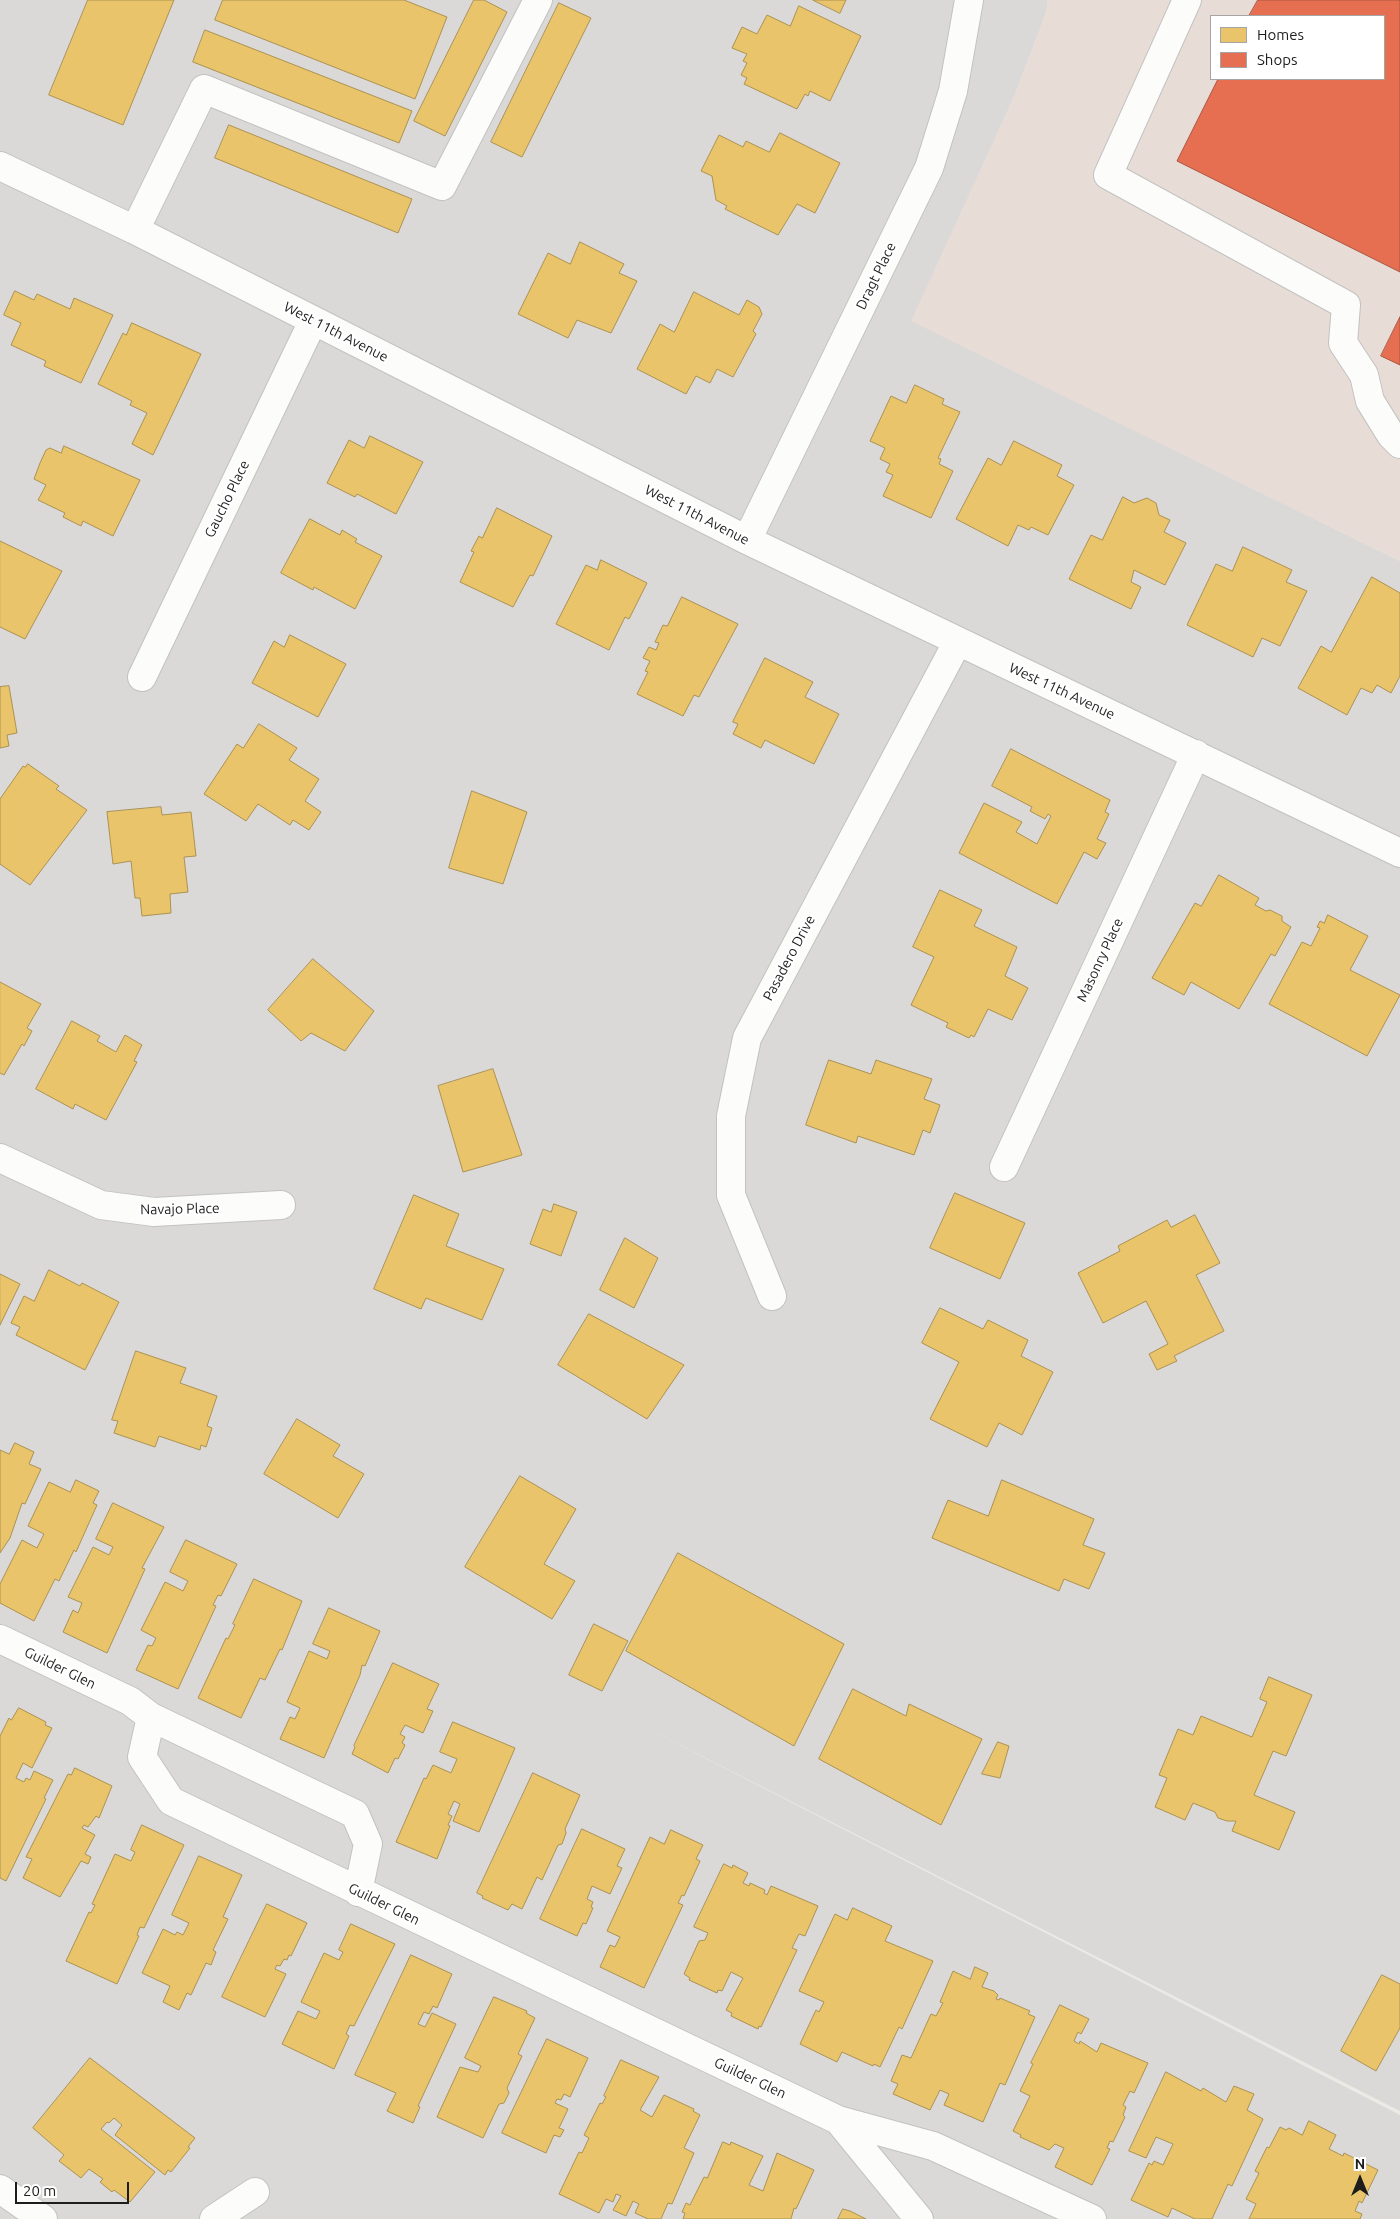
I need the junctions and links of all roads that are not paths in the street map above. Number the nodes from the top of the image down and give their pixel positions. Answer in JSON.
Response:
{"nodes":[{"id":1,"x":538,"y":0,"type":"edge"},
{"id":2,"x":970,"y":0,"type":"edge"},
{"id":3,"x":1187,"y":0,"type":"edge"},
{"id":4,"x":0,"y":166,"type":"edge"},
{"id":5,"x":135,"y":230,"type":"junction"},
{"id":6,"x":313,"y":320,"type":"junction"},
{"id":7,"x":1400,"y":444,"type":"edge"},
{"id":8,"x":747,"y":540,"type":"junction"},
{"id":9,"x":958,"y":641,"type":"junction"},
{"id":10,"x":142,"y":677,"type":"dead end"},
{"id":11,"x":1196,"y":754,"type":"junction"},
{"id":12,"x":1400,"y":853,"type":"edge"},
{"id":13,"x":0,"y":1158,"type":"edge"},
{"id":14,"x":1004,"y":1167,"type":"dead end"},
{"id":15,"x":281,"y":1205,"type":"dead end"},
{"id":16,"x":772,"y":1296,"type":"dead end"},
{"id":17,"x":0,"y":1639,"type":"edge"},
{"id":18,"x":152,"y":1717,"type":"junction"},
{"id":19,"x":358,"y":1892,"type":"junction"},
{"id":20,"x":838,"y":2120,"type":"junction"},
{"id":21,"x":0,"y":2189,"type":"edge"},
{"id":22,"x":255,"y":2192,"type":"dead end"},
{"id":23,"x":43,"y":2219,"type":"edge"},
{"id":24,"x":214,"y":2219,"type":"edge"},
{"id":25,"x":919,"y":2219,"type":"edge"},
{"id":26,"x":1092,"y":2219,"type":"edge"}],
"edges":[{"from":1,"to":5,"type":"street"},
{"from":2,"to":8,"type":"street","name":"Dragt Place"},
{"from":3,"to":7,"type":"street"},
{"from":4,"to":5,"type":"street","name":"West 11th Avenue"},
{"from":5,"to":6,"type":"street","name":"West 11th Avenue"},
{"from":6,"to":8,"type":"street","name":"West 11th Avenue"},
{"from":6,"to":10,"type":"street","name":"Gaucho Place"},
{"from":8,"to":9,"type":"street","name":"West 11th Avenue"},
{"from":9,"to":11,"type":"street","name":"West 11th Avenue"},
{"from":9,"to":16,"type":"street","name":"Pasadero Drive"},
{"from":11,"to":12,"type":"street","name":"West 11th Avenue"},
{"from":11,"to":14,"type":"street","name":"Masonry Place"},
{"from":13,"to":15,"type":"street","name":"Navajo Place"},
{"from":17,"to":18,"type":"street","name":"Guilder Glen"},
{"from":18,"to":19,"type":"street","name":"Guilder Glen"},
{"from":18,"to":19,"type":"street"},
{"from":19,"to":20,"type":"street","name":"Guilder Glen"},
{"from":20,"to":25,"type":"street","name":"Guilder Glen"},
{"from":20,"to":26,"type":"street","name":"Guilder Glen"},
{"from":21,"to":23,"type":"street"},
{"from":22,"to":24,"type":"street"}]}
